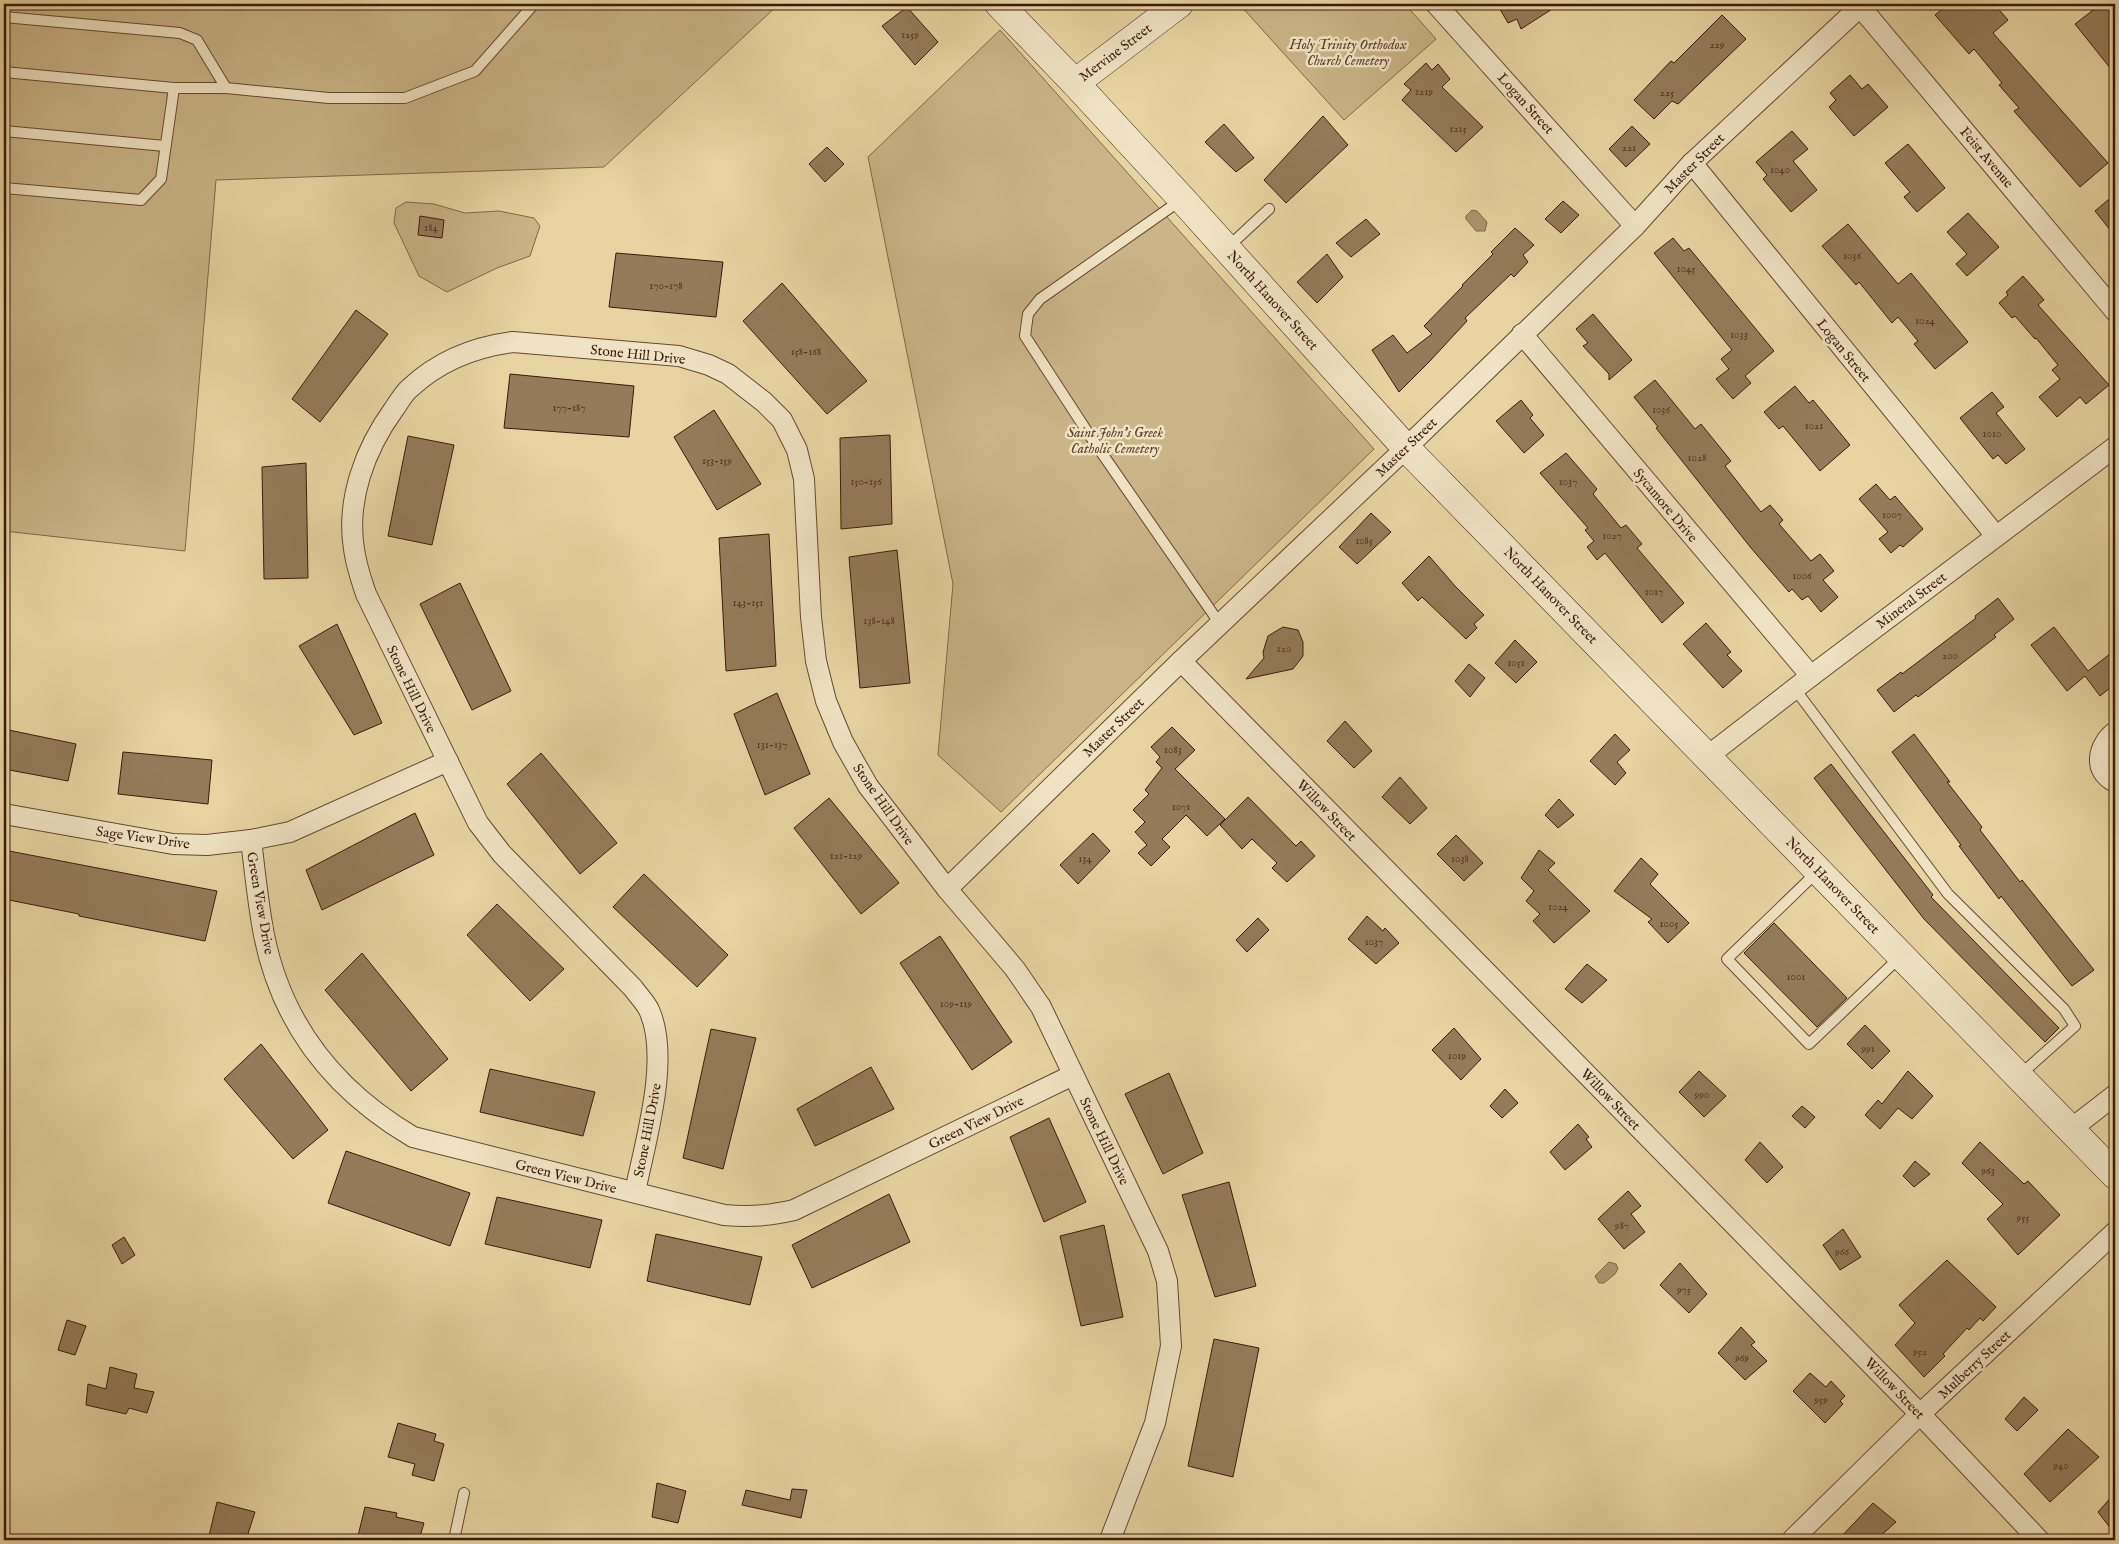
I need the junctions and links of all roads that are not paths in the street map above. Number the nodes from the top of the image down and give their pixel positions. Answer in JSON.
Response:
{"nodes":[{"id":1,"x":534,"y":4,"type":"edge"},
{"id":2,"x":999,"y":4,"type":"edge"},
{"id":3,"x":1179,"y":4,"type":"edge"},
{"id":4,"x":1436,"y":4,"type":"edge"},
{"id":5,"x":1860,"y":4,"type":"edge"},
{"id":6,"x":4,"y":17,"type":"edge"},
{"id":7,"x":4,"y":72,"type":"edge"},
{"id":8,"x":1075,"y":83,"type":"junction"},
{"id":9,"x":174,"y":88,"type":"junction"},
{"id":10,"x":226,"y":88,"type":"junction"},
{"id":11,"x":4,"y":132,"type":"edge"},
{"id":12,"x":165,"y":146,"type":"junction"},
{"id":13,"x":1692,"y":163,"type":"junction"},
{"id":14,"x":4,"y":188,"type":"edge"},
{"id":15,"x":1182,"y":199,"type":"junction"},
{"id":16,"x":1270,"y":209,"type":"dead end"},
{"id":17,"x":1635,"y":226,"type":"junction"},
{"id":18,"x":1226,"y":248,"type":"junction"},
{"id":19,"x":2115,"y":311,"type":"edge"},
{"id":20,"x":1522,"y":334,"type":"junction"},
{"id":21,"x":2115,"y":447,"type":"edge"},
{"id":22,"x":1406,"y":448,"type":"junction"},
{"id":23,"x":1996,"y":536,"type":"junction"},
{"id":24,"x":1220,"y":624,"type":"junction"},
{"id":25,"x":1181,"y":661,"type":"junction"},
{"id":26,"x":1811,"y":676,"type":"junction"},
{"id":27,"x":1795,"y":689,"type":"junction"},
{"id":28,"x":2115,"y":732,"type":"edge"},
{"id":29,"x":1708,"y":756,"type":"junction"},
{"id":30,"x":448,"y":761,"type":"junction"},
{"id":31,"x":2115,"y":782,"type":"edge"},
{"id":32,"x":4,"y":814,"type":"edge"},
{"id":33,"x":251,"y":840,"type":"junction"},
{"id":34,"x":1818,"y":870,"type":"junction"},
{"id":35,"x":946,"y":889,"type":"junction"},
{"id":36,"x":1902,"y":955,"type":"junction"},
{"id":37,"x":1073,"y":1075,"type":"junction"},
{"id":38,"x":2019,"y":1076,"type":"junction"},
{"id":39,"x":2115,"y":1095,"type":"edge"},
{"id":40,"x":2071,"y":1129,"type":"junction"},
{"id":41,"x":2115,"y":1175,"type":"edge"},
{"id":42,"x":635,"y":1192,"type":"junction"},
{"id":43,"x":2115,"y":1232,"type":"edge"},
{"id":44,"x":1920,"y":1414,"type":"junction"},
{"id":45,"x":464,"y":1493,"type":"dead end"},
{"id":46,"x":454,"y":1540,"type":"edge"},
{"id":47,"x":1110,"y":1540,"type":"edge"},
{"id":48,"x":1792,"y":1540,"type":"edge"},
{"id":49,"x":2039,"y":1540,"type":"edge"}],
"edges":[{"from":1,"to":10,"type":"lane"},
{"from":2,"to":8,"type":"street","name":"North Hanover Street"},
{"from":3,"to":8,"type":"street","name":"Mervine Street"},
{"from":4,"to":17,"type":"street","name":"Logan Street"},
{"from":5,"to":13,"type":"street","name":"Master Street"},
{"from":5,"to":19,"type":"street","name":"Feist Avenue"},
{"from":6,"to":10,"type":"lane"},
{"from":7,"to":9,"type":"lane"},
{"from":8,"to":15,"type":"street","name":"North Hanover Street"},
{"from":9,"to":10,"type":"lane"},
{"from":9,"to":12,"type":"lane"},
{"from":11,"to":12,"type":"lane"},
{"from":12,"to":14,"type":"lane"},
{"from":13,"to":17,"type":"street","name":"Master Street"},
{"from":13,"to":23,"type":"street","name":"Logan Street"},
{"from":15,"to":18,"type":"street","name":"North Hanover Street"},
{"from":15,"to":24,"type":"lane"},
{"from":16,"to":18,"type":"lane"},
{"from":17,"to":20,"type":"street","name":"Master Street"},
{"from":18,"to":22,"type":"street","name":"North Hanover Street"},
{"from":20,"to":22,"type":"street","name":"Master Street"},
{"from":20,"to":26,"type":"street","name":"Sycamore Drive"},
{"from":21,"to":23,"type":"street","name":"Mineral Street"},
{"from":22,"to":24,"type":"street","name":"Master Street"},
{"from":22,"to":29,"type":"street","name":"North Hanover Street"},
{"from":23,"to":26,"type":"street","name":"Mineral Street"},
{"from":24,"to":25,"type":"street","name":"Master Street"},
{"from":25,"to":35,"type":"street","name":"Master Street"},
{"from":25,"to":44,"type":"street","name":"Willow Street"},
{"from":26,"to":27,"type":"street","name":"Mineral Street"},
{"from":27,"to":29,"type":"street","name":"Mineral Street"},
{"from":27,"to":38,"type":"lane"},
{"from":28,"to":31,"type":"street"},
{"from":29,"to":34,"type":"street","name":"North Hanover Street"},
{"from":30,"to":33,"type":"street","name":"Sage View Drive"},
{"from":30,"to":35,"type":"street","name":"Stone Hill Drive"},
{"from":30,"to":42,"type":"street","name":"Stone Hill Drive"},
{"from":32,"to":33,"type":"street","name":"Sage View Drive"},
{"from":33,"to":42,"type":"street","name":"Green View Drive"},
{"from":34,"to":36,"type":"street","name":"North Hanover Street"},
{"from":34,"to":36,"type":"lane"},
{"from":35,"to":37,"type":"street","name":"Stone Hill Drive"},
{"from":36,"to":38,"type":"street","name":"North Hanover Street"},
{"from":37,"to":42,"type":"street","name":"Green View Drive"},
{"from":37,"to":47,"type":"street","name":"Stone Hill Drive"},
{"from":38,"to":40,"type":"street","name":"North Hanover Street"},
{"from":39,"to":40,"type":"street"},
{"from":40,"to":41,"type":"street","name":"North Hanover Street"},
{"from":43,"to":44,"type":"street","name":"Mulberry Street"},
{"from":44,"to":48,"type":"street","name":"Mulberry Street"},
{"from":44,"to":49,"type":"street","name":"Willow Street"},
{"from":45,"to":46,"type":"lane"}]}
